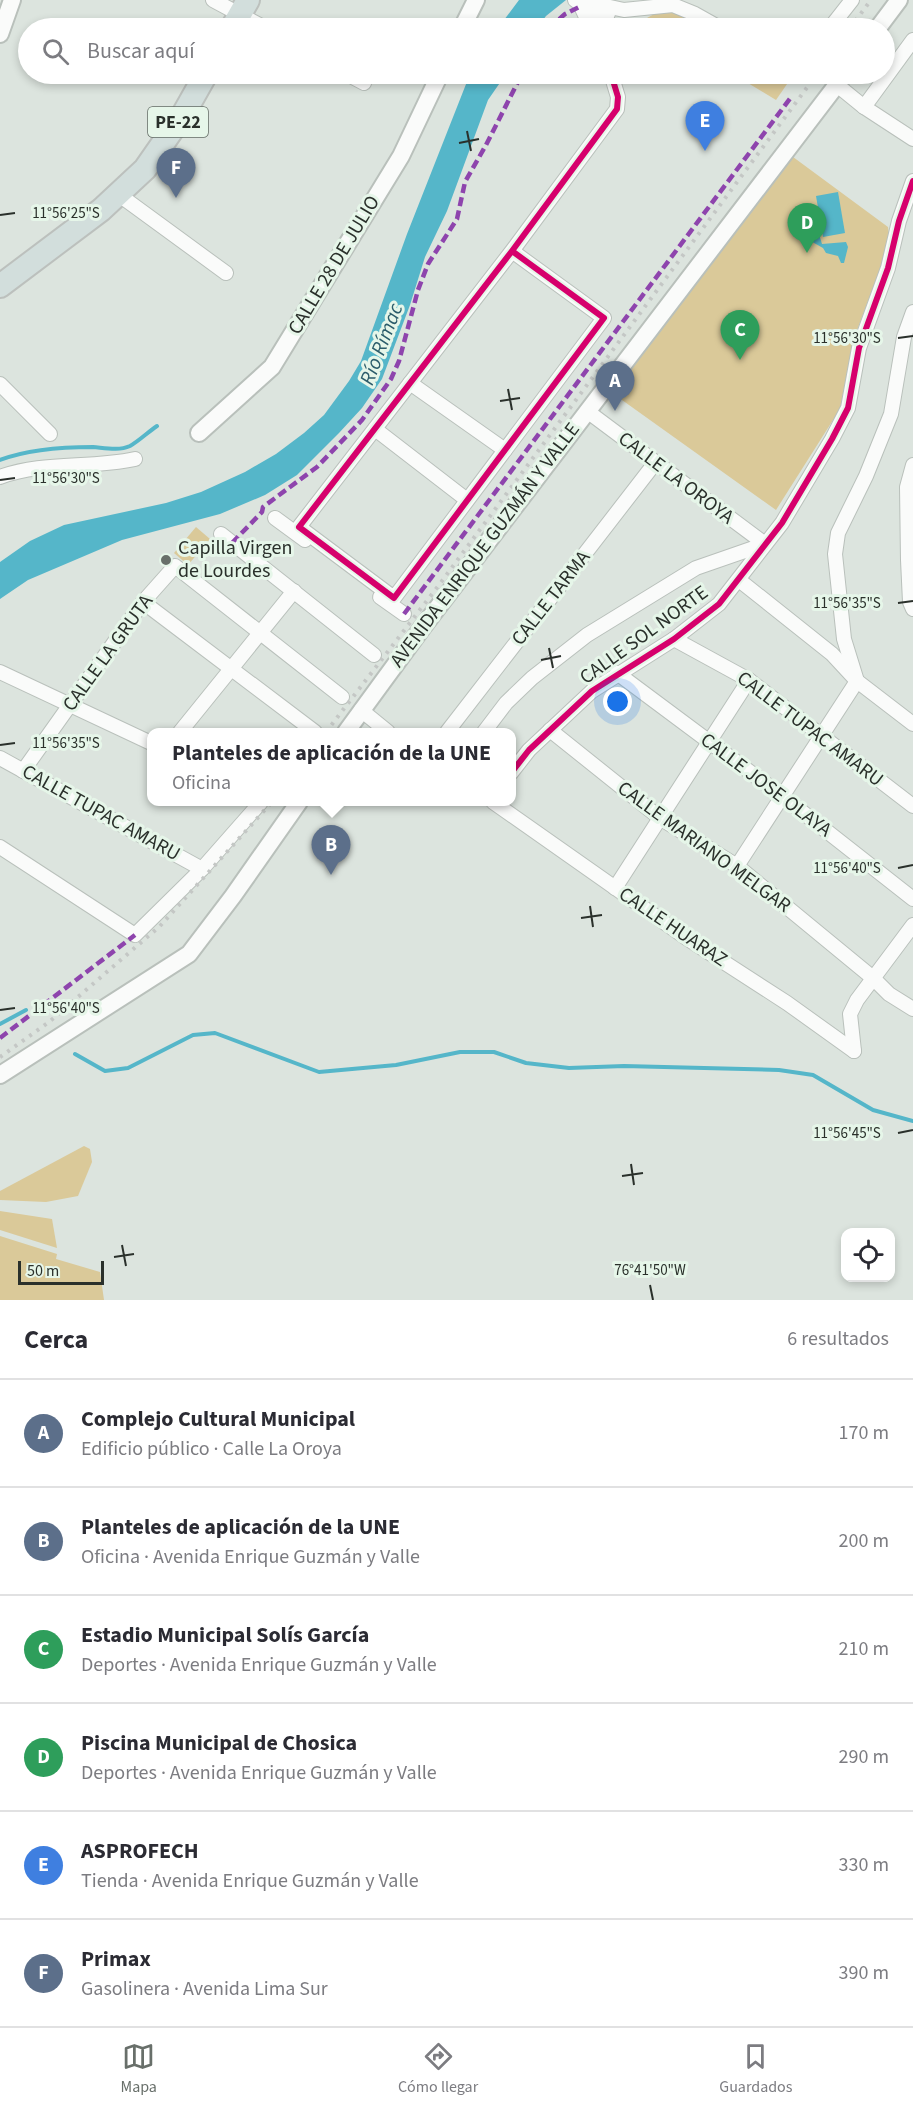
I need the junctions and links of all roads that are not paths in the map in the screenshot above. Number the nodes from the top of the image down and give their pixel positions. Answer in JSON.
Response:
{"nodes":[{"id":1,"x":12,"y":0,"type":"edge"},
{"id":2,"x":213,"y":0,"type":"edge"},
{"id":3,"x":476,"y":0,"type":"edge"},
{"id":4,"x":852,"y":0,"type":"edge"},
{"id":5,"x":899,"y":0,"type":"edge"},
{"id":6,"x":583,"y":2,"type":"edge"},
{"id":7,"x":647,"y":4,"type":"edge"},
{"id":8,"x":240,"y":14,"type":"edge"},
{"id":9,"x":467,"y":18,"type":"edge"},
{"id":10,"x":588,"y":18,"type":"edge"},
{"id":11,"x":702,"y":18,"type":"edge"},
{"id":12,"x":838,"y":18,"type":"edge"},
{"id":13,"x":886,"y":18,"type":"edge"},
{"id":14,"x":1,"y":27,"type":"edge"},
{"id":15,"x":913,"y":40,"type":"edge"},
{"id":16,"x":895,"y":65,"type":"edge"},
{"id":17,"x":200,"y":84,"type":"edge"},
{"id":18,"x":435,"y":84,"type":"edge"},
{"id":19,"x":614,"y":84,"type":"edge"},
{"id":20,"x":837,"y":84,"type":"edge"},
{"id":21,"x":845,"y":84,"type":"edge"},
{"id":22,"x":881,"y":84,"type":"edge"},
{"id":23,"x":864,"y":107,"type":"junction"},
{"id":24,"x":913,"y":139,"type":"edge"},
{"id":25,"x":913,"y":181,"type":"edge"},
{"id":26,"x":118,"y":194,"type":"junction"},
{"id":27,"x":512,"y":250,"type":"junction"},
{"id":28,"x":226,"y":273,"type":"dead end"},
{"id":29,"x":0,"y":286,"type":"edge"},
{"id":30,"x":913,"y":312,"type":"edge"},
{"id":31,"x":410,"y":383,"type":"junction"},
{"id":32,"x":0,"y":384,"type":"edge"},
{"id":33,"x":587,"y":411,"type":"junction"},
{"id":34,"x":375,"y":429,"type":"junction"},
{"id":35,"x":199,"y":433,"type":"dead end"},
{"id":36,"x":50,"y":434,"type":"dead end"},
{"id":37,"x":505,"y":450,"type":"junction"},
{"id":38,"x":135,"y":459,"type":"dead end"},
{"id":39,"x":655,"y":463,"type":"junction"},
{"id":40,"x":913,"y":465,"type":"edge"},
{"id":41,"x":0,"y":477,"type":"edge"},
{"id":42,"x":467,"y":500,"type":"junction"},
{"id":43,"x":275,"y":518,"type":"dead end"},
{"id":44,"x":221,"y":534,"type":"dead end"},
{"id":45,"x":765,"y":544,"type":"junction"},
{"id":46,"x":739,"y":580,"type":"junction"},
{"id":47,"x":294,"y":591,"type":"junction"},
{"id":48,"x":142,"y":602,"type":"junction"},
{"id":49,"x":913,"y":609,"type":"edge"},
{"id":50,"x":404,"y":614,"type":"dead end"},
{"id":51,"x":260,"y":633,"type":"junction"},
{"id":52,"x":674,"y":639,"type":"junction"},
{"id":53,"x":374,"y":655,"type":"dead end"},
{"id":54,"x":232,"y":668,"type":"junction"},
{"id":55,"x":0,"y":672,"type":"edge"},
{"id":56,"x":617,"y":673,"type":"junction"},
{"id":57,"x":749,"y":680,"type":"junction"},
{"id":58,"x":857,"y":681,"type":"junction"},
{"id":59,"x":342,"y":698,"type":"dead end"},
{"id":60,"x":69,"y":705,"type":"junction"},
{"id":61,"x":361,"y":710,"type":"junction"},
{"id":62,"x":913,"y":724,"type":"edge"},
{"id":63,"x":183,"y":728,"type":"edge"},
{"id":64,"x":310,"y":728,"type":"edge"},
{"id":65,"x":349,"y":728,"type":"edge"},
{"id":66,"x":383,"y":728,"type":"edge"},
{"id":67,"x":450,"y":728,"type":"edge"},
{"id":68,"x":487,"y":728,"type":"edge"},
{"id":69,"x":550,"y":730,"type":"junction"},
{"id":70,"x":821,"y":735,"type":"junction"},
{"id":71,"x":147,"y":741,"type":"edge"},
{"id":72,"x":709,"y":742,"type":"junction"},
{"id":73,"x":0,"y":758,"type":"edge"},
{"id":74,"x":516,"y":767,"type":"edge"},
{"id":75,"x":23,"y":771,"type":"junction"},
{"id":76,"x":782,"y":796,"type":"junction"},
{"id":77,"x":257,"y":806,"type":"edge"},
{"id":78,"x":296,"y":806,"type":"edge"},
{"id":79,"x":500,"y":806,"type":"edge"},
{"id":80,"x":913,"y":806,"type":"edge"},
{"id":81,"x":660,"y":818,"type":"junction"},
{"id":82,"x":0,"y":847,"type":"edge"},
{"id":83,"x":737,"y":866,"type":"junction"},
{"id":84,"x":202,"y":869,"type":"junction"},
{"id":85,"x":615,"y":888,"type":"junction"},
{"id":86,"x":913,"y":899,"type":"edge"},
{"id":87,"x":913,"y":925,"type":"edge"},
{"id":88,"x":873,"y":978,"type":"junction"},
{"id":89,"x":913,"y":1009,"type":"edge"},
{"id":90,"x":0,"y":1075,"type":"edge"}],
"edges":[{"from":1,"to":14,"type":"street"},
{"from":2,"to":8,"type":"street"},
{"from":3,"to":9,"type":"street"},
{"from":4,"to":12,"type":"street"},
{"from":5,"to":13,"type":"street"},
{"from":6,"to":7,"type":"street"},
{"from":6,"to":10,"type":"street"},
{"from":7,"to":11,"type":"street"},
{"from":15,"to":16,"type":"street"},
{"from":17,"to":26,"type":"highway","number":"PE-22"},
{"from":18,"to":35,"type":"street","name":"CALLE 28 DE JULIO"},
{"from":19,"to":27,"type":"street"},
{"from":20,"to":33,"type":"street","name":"AVENIDA ENRIQUE GUZMÁN Y VALLE"},
{"from":21,"to":23,"type":"street"},
{"from":22,"to":23,"type":"street"},
{"from":23,"to":24,"type":"street"},
{"from":25,"to":45,"type":"street","name":"CALLE SOL NORTE"},
{"from":26,"to":28,"type":"street"},
{"from":26,"to":29,"type":"highway","number":"PE-22"},
{"from":27,"to":31,"type":"street"},
{"from":27,"to":37,"type":"street"},
{"from":30,"to":58,"type":"street"},
{"from":31,"to":34,"type":"street"},
{"from":31,"to":37,"type":"street"},
{"from":32,"to":36,"type":"street"},
{"from":33,"to":39,"type":"street","name":"CALLE LA OROYA"},
{"from":33,"to":61,"type":"street","name":"AVENIDA ENRIQUE GUZMÁN Y VALLE"},
{"from":34,"to":42,"type":"street"},
{"from":34,"to":42,"type":"street"},
{"from":37,"to":42,"type":"street"},
{"from":38,"to":41,"type":"street"},
{"from":39,"to":45,"type":"street","name":"CALLE LA OROYA"},
{"from":39,"to":67,"type":"street","name":"CALLE TARMA"},
{"from":40,"to":49,"type":"street"},
{"from":43,"to":50,"type":"street"},
{"from":44,"to":47,"type":"street"},
{"from":45,"to":46,"type":"street","name":"CALLE SOL NORTE"},
{"from":45,"to":68,"type":"street"},
{"from":46,"to":52,"type":"street","name":"CALLE SOL NORTE"},
{"from":46,"to":58,"type":"street"},
{"from":47,"to":51,"type":"street"},
{"from":47,"to":53,"type":"street"},
{"from":48,"to":51,"type":"street","name":"CALLE LA GRUTA"},
{"from":48,"to":54,"type":"street"},
{"from":48,"to":60,"type":"street","name":"CALLE LA GRUTA"},
{"from":51,"to":54,"type":"street"},
{"from":51,"to":59,"type":"street"},
{"from":52,"to":56,"type":"street","name":"CALLE SOL NORTE"},
{"from":52,"to":57,"type":"street","name":"CALLE TUPAC AMARU"},
{"from":54,"to":63,"type":"street"},
{"from":54,"to":64,"type":"street"},
{"from":55,"to":60,"type":"street"},
{"from":56,"to":69,"type":"street","name":"CALLE SOL NORTE"},
{"from":56,"to":72,"type":"street","name":"CALLE JOSE OLAYA"},
{"from":57,"to":70,"type":"street","name":"CALLE TUPAC AMARU"},
{"from":57,"to":72,"type":"street"},
{"from":58,"to":62,"type":"street"},
{"from":58,"to":70,"type":"street"},
{"from":60,"to":71,"type":"street"},
{"from":60,"to":75,"type":"street","name":"CALLE LA GRUTA"},
{"from":61,"to":65,"type":"street","name":"AVENIDA ENRIQUE GUZMÁN Y VALLE"},
{"from":61,"to":66,"type":"street"},
{"from":69,"to":74,"type":"street","name":"CALLE SOL NORTE"},
{"from":69,"to":81,"type":"street","name":"CALLE MARIANO MELGAR"},
{"from":70,"to":76,"type":"street"},
{"from":70,"to":80,"type":"street","name":"CALLE TUPAC AMARU"},
{"from":72,"to":76,"type":"street","name":"CALLE JOSE OLAYA"},
{"from":72,"to":81,"type":"street"},
{"from":73,"to":75,"type":"street","name":"CALLE TUPAC AMARU"},
{"from":75,"to":84,"type":"street","name":"CALLE TUPAC AMARU"},
{"from":76,"to":83,"type":"street"},
{"from":76,"to":86,"type":"street","name":"CALLE JOSE OLAYA"},
{"from":77,"to":84,"type":"street"},
{"from":78,"to":90,"type":"street"},
{"from":79,"to":85,"type":"street","name":"CALLE HUARAZ"},
{"from":81,"to":83,"type":"street","name":"CALLE MARIANO MELGAR"},
{"from":81,"to":85,"type":"street"},
{"from":82,"to":84,"type":"street"},
{"from":83,"to":88,"type":"street","name":"CALLE MARIANO MELGAR"},
{"from":85,"to":88,"type":"street","name":"CALLE HUARAZ"},
{"from":87,"to":88,"type":"street"},
{"from":88,"to":89,"type":"street","name":"CALLE MARIANO MELGAR"}]}
